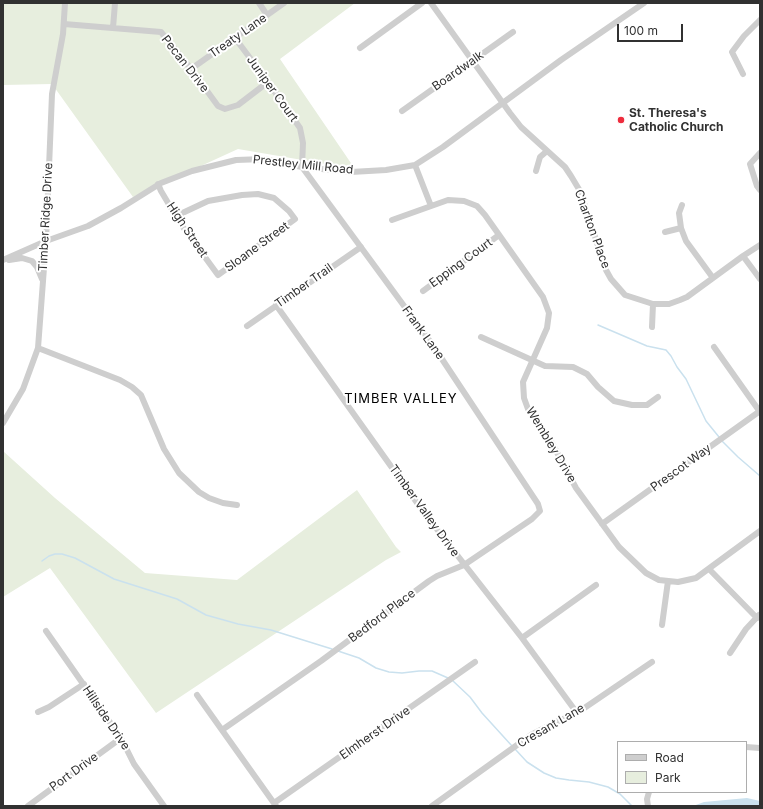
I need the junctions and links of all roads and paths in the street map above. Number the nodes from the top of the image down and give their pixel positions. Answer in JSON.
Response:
{"nodes":[{"id":1,"x":65,"y":3,"type":"edge"},
{"id":2,"x":115,"y":3,"type":"edge"},
{"id":3,"x":259,"y":3,"type":"edge"},
{"id":4,"x":284,"y":3,"type":"edge"},
{"id":5,"x":422,"y":3,"type":"edge"},
{"id":6,"x":430,"y":3,"type":"edge"},
{"id":7,"x":644,"y":3,"type":"edge"},
{"id":8,"x":267,"y":15,"type":"junction"},
{"id":9,"x":760,"y":20,"type":"edge"},
{"id":10,"x":64,"y":24,"type":"junction"},
{"id":11,"x":112,"y":28,"type":"junction"},
{"id":12,"x":513,"y":32,"type":"dead end"},
{"id":13,"x":235,"y":38,"type":"junction"},
{"id":14,"x":360,"y":48,"type":"dead end"},
{"id":15,"x":472,"y":61,"type":"junction"},
{"id":16,"x":191,"y":69,"type":"junction"},
{"id":17,"x":743,"y":74,"type":"dead end"},
{"id":18,"x":268,"y":82,"type":"junction"},
{"id":19,"x":502,"y":103,"type":"junction"},
{"id":20,"x":402,"y":111,"type":"dead end"},
{"id":21,"x":547,"y":151,"type":"junction"},
{"id":22,"x":760,"y":153,"type":"edge"},
{"id":23,"x":415,"y":165,"type":"junction"},
{"id":24,"x":302,"y":167,"type":"junction"},
{"id":25,"x":536,"y":171,"type":"dead end"},
{"id":26,"x":158,"y":184,"type":"junction"},
{"id":27,"x":760,"y":190,"type":"edge"},
{"id":28,"x":682,"y":205,"type":"dead end"},
{"id":29,"x":431,"y":206,"type":"junction"},
{"id":30,"x":176,"y":216,"type":"junction"},
{"id":31,"x":392,"y":220,"type":"dead end"},
{"id":32,"x":681,"y":228,"type":"junction"},
{"id":33,"x":665,"y":232,"type":"dead end"},
{"id":34,"x":499,"y":235,"type":"junction"},
{"id":35,"x":46,"y":242,"type":"junction"},
{"id":36,"x":760,"y":245,"type":"edge"},
{"id":37,"x":361,"y":247,"type":"junction"},
{"id":38,"x":743,"y":256,"type":"junction"},
{"id":39,"x":3,"y":261,"type":"edge"},
{"id":40,"x":218,"y":275,"type":"joint"},
{"id":41,"x":713,"y":278,"type":"junction"},
{"id":42,"x":760,"y":279,"type":"edge"},
{"id":43,"x":43,"y":281,"type":"junction"},
{"id":44,"x":423,"y":291,"type":"dead end"},
{"id":45,"x":653,"y":304,"type":"junction"},
{"id":46,"x":276,"y":305,"type":"junction"},
{"id":47,"x":247,"y":326,"type":"dead end"},
{"id":48,"x":652,"y":327,"type":"dead end"},
{"id":49,"x":481,"y":337,"type":"dead end"},
{"id":50,"x":714,"y":346,"type":"dead end"},
{"id":51,"x":38,"y":348,"type":"junction"},
{"id":52,"x":532,"y":361,"type":"junction"},
{"id":53,"x":658,"y":396,"type":"dead end"},
{"id":54,"x":760,"y":412,"type":"edge"},
{"id":55,"x":3,"y":423,"type":"edge"},
{"id":56,"x":538,"y":504,"type":"joint"},
{"id":57,"x":237,"y":505,"type":"dead end"},
{"id":58,"x":602,"y":524,"type":"junction"},
{"id":59,"x":760,"y":531,"type":"edge"},
{"id":60,"x":464,"y":566,"type":"junction"},
{"id":61,"x":709,"y":569,"type":"junction"},
{"id":62,"x":668,"y":581,"type":"junction"},
{"id":63,"x":596,"y":585,"type":"dead end"},
{"id":64,"x":759,"y":616,"type":"edge"},
{"id":65,"x":662,"y":625,"type":"dead end"},
{"id":66,"x":46,"y":631,"type":"dead end"},
{"id":67,"x":522,"y":638,"type":"junction"},
{"id":68,"x":730,"y":653,"type":"dead end"},
{"id":69,"x":475,"y":662,"type":"dead end"},
{"id":70,"x":652,"y":662,"type":"dead end"},
{"id":71,"x":84,"y":684,"type":"junction"},
{"id":72,"x":197,"y":695,"type":"dead end"},
{"id":73,"x":38,"y":712,"type":"dead end"},
{"id":74,"x":577,"y":713,"type":"junction"},
{"id":75,"x":222,"y":730,"type":"junction"},
{"id":76,"x":121,"y":738,"type":"junction"},
{"id":77,"x":747,"y":747,"type":"edge"},
{"id":78,"x":760,"y":748,"type":"edge"},
{"id":79,"x":649,"y":793,"type":"edge"},
{"id":80,"x":275,"y":805,"type":"edge"},
{"id":81,"x":28,"y":806,"type":"edge"},
{"id":82,"x":164,"y":806,"type":"edge"},
{"id":83,"x":432,"y":806,"type":"edge"},
{"id":84,"x":648,"y":806,"type":"edge"}],
"edges":[{"from":1,"to":10,"type":"street","name":"Timber Ridge Drive"},
{"from":2,"to":11,"type":"street"},
{"from":3,"to":8,"type":"street"},
{"from":4,"to":8,"type":"street","name":"Treaty Lane"},
{"from":5,"to":14,"type":"street"},
{"from":6,"to":15,"type":"street","name":"Charlton Place"},
{"from":7,"to":19,"type":"street","name":"Prestley Mill Road"},
{"from":8,"to":13,"type":"street","name":"Treaty Lane"},
{"from":9,"to":17,"type":"street"},
{"from":10,"to":11,"type":"street","name":"Pecan Drive"},
{"from":10,"to":35,"type":"street","name":"Timber Ridge Drive"},
{"from":11,"to":16,"type":"street","name":"Pecan Drive"},
{"from":12,"to":15,"type":"street","name":"Boardwalk"},
{"from":13,"to":16,"type":"street","name":"Treaty Lane"},
{"from":13,"to":18,"type":"street","name":"Juniper Court"},
{"from":15,"to":19,"type":"street","name":"Charlton Place"},
{"from":15,"to":20,"type":"street","name":"Boardwalk"},
{"from":16,"to":18,"type":"street","name":"Pecan Drive"},
{"from":18,"to":24,"type":"street","name":"Juniper Court"},
{"from":19,"to":21,"type":"street","name":"Charlton Place"},
{"from":19,"to":23,"type":"street","name":"Prestley Mill Road"},
{"from":21,"to":25,"type":"street"},
{"from":21,"to":45,"type":"street","name":"Charlton Place"},
{"from":22,"to":27,"type":"street"},
{"from":23,"to":24,"type":"street","name":"Prestley Mill Road"},
{"from":23,"to":29,"type":"street"},
{"from":24,"to":26,"type":"street","name":"Prestley Mill Road"},
{"from":24,"to":37,"type":"street","name":"Frank Lane"},
{"from":26,"to":30,"type":"street","name":"High Street"},
{"from":26,"to":35,"type":"street","name":"Prestley Mill Road"},
{"from":28,"to":32,"type":"street"},
{"from":29,"to":31,"type":"street","name":"Wembley Drive"},
{"from":29,"to":34,"type":"street","name":"Wembley Drive"},
{"from":30,"to":40,"type":"street","name":"High Street"},
{"from":30,"to":40,"type":"street","name":"Sloane Street"},
{"from":32,"to":33,"type":"street"},
{"from":32,"to":41,"type":"street"},
{"from":34,"to":44,"type":"street","name":"Epping Court"},
{"from":34,"to":52,"type":"street","name":"Wembley Drive"},
{"from":35,"to":39,"type":"street","name":"Prestley Mill Road"},
{"from":35,"to":43,"type":"street","name":"Timber Ridge Drive"},
{"from":36,"to":38,"type":"street","name":"Charlton Place"},
{"from":37,"to":46,"type":"street","name":"Timber Trail"},
{"from":37,"to":56,"type":"street","name":"Frank Lane"},
{"from":38,"to":41,"type":"street","name":"Charlton Place"},
{"from":38,"to":42,"type":"street"},
{"from":39,"to":43,"type":"street","name":"Prestley Mill Road"},
{"from":41,"to":45,"type":"street","name":"Charlton Place"},
{"from":43,"to":51,"type":"street","name":"Timber Ridge Drive"},
{"from":45,"to":48,"type":"street"},
{"from":46,"to":47,"type":"street","name":"Timber Trail"},
{"from":46,"to":60,"type":"street","name":"Timber Valley Drive"},
{"from":49,"to":52,"type":"street"},
{"from":50,"to":54,"type":"street"},
{"from":51,"to":55,"type":"street","name":"Timber Ridge Drive"},
{"from":51,"to":57,"type":"street"},
{"from":52,"to":53,"type":"street"},
{"from":52,"to":58,"type":"street","name":"Wembley Drive"},
{"from":54,"to":58,"type":"street","name":"Prescot Way"},
{"from":56,"to":60,"type":"street","name":"Bedford Place"},
{"from":58,"to":62,"type":"street","name":"Wembley Drive"},
{"from":59,"to":61,"type":"street","name":"Wembley Drive"},
{"from":60,"to":67,"type":"street","name":"Timber Valley Drive"},
{"from":60,"to":75,"type":"street","name":"Bedford Place"},
{"from":61,"to":62,"type":"street","name":"Wembley Drive"},
{"from":61,"to":64,"type":"street"},
{"from":62,"to":65,"type":"street"},
{"from":63,"to":67,"type":"street"},
{"from":64,"to":68,"type":"street"},
{"from":66,"to":71,"type":"street","name":"Hillside Drive"},
{"from":67,"to":74,"type":"street","name":"Timber Valley Drive"},
{"from":69,"to":80,"type":"street","name":"Elmherst Drive"},
{"from":70,"to":74,"type":"street","name":"Cresant Lane"},
{"from":71,"to":73,"type":"street"},
{"from":71,"to":76,"type":"street","name":"Hillside Drive"},
{"from":72,"to":75,"type":"street"},
{"from":74,"to":83,"type":"street","name":"Cresant Lane"},
{"from":75,"to":80,"type":"street"},
{"from":76,"to":81,"type":"street","name":"Port Drive"},
{"from":76,"to":82,"type":"street","name":"Hillside Drive"},
{"from":77,"to":78,"type":"street"},
{"from":79,"to":84,"type":"street"}]}
